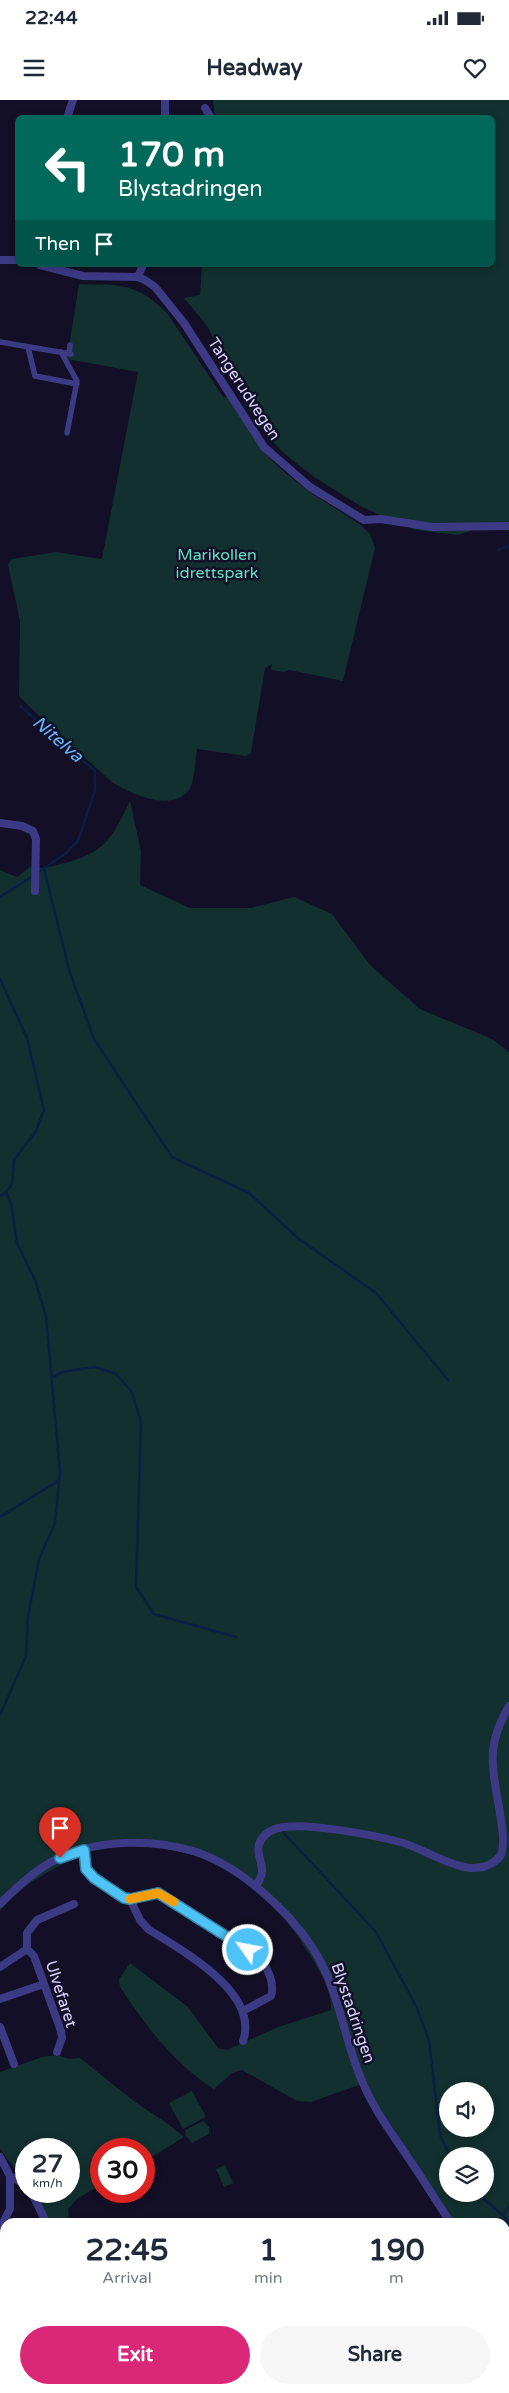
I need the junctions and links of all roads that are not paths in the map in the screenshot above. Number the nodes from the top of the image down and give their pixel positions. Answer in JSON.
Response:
{"nodes":[{"id":1,"x":73,"y":100,"type":"edge"},
{"id":2,"x":166,"y":100,"type":"edge"},
{"id":3,"x":205,"y":108,"type":"dead end"},
{"id":4,"x":68,"y":115,"type":"edge"},
{"id":5,"x":165,"y":115,"type":"edge"},
{"id":6,"x":209,"y":115,"type":"edge"},
{"id":7,"x":0,"y":260,"type":"edge"},
{"id":8,"x":15,"y":260,"type":"edge"},
{"id":9,"x":48,"y":267,"type":"edge"},
{"id":10,"x":142,"y":267,"type":"edge"},
{"id":11,"x":138,"y":278,"type":"junction"},
{"id":12,"x":0,"y":342,"type":"edge"},
{"id":13,"x":70,"y":345,"type":"dead end"},
{"id":14,"x":28,"y":347,"type":"junction"},
{"id":15,"x":61,"y":352,"type":"junction"},
{"id":16,"x":77,"y":384,"type":"junction"},
{"id":17,"x":68,"y":434,"type":"dead end"},
{"id":18,"x":509,"y":526,"type":"edge"},
{"id":19,"x":0,"y":823,"type":"edge"},
{"id":20,"x":35,"y":890,"type":"dead end"},
{"id":21,"x":509,"y":1706,"type":"edge"},
{"id":22,"x":84,"y":1850,"type":"junction"},
{"id":23,"x":257,"y":1887,"type":"junction"},
{"id":24,"x":130,"y":1899,"type":"junction"},
{"id":25,"x":0,"y":1904,"type":"edge"},
{"id":26,"x":74,"y":1904,"type":"dead end"},
{"id":27,"x":27,"y":1949,"type":"junction"},
{"id":28,"x":0,"y":1967,"type":"edge"},
{"id":29,"x":44,"y":1984,"type":"junction"},
{"id":30,"x":0,"y":1999,"type":"edge"},
{"id":31,"x":243,"y":2011,"type":"junction"},
{"id":32,"x":0,"y":2027,"type":"edge"},
{"id":33,"x":243,"y":2041,"type":"dead end"},
{"id":34,"x":57,"y":2052,"type":"dead end"},
{"id":35,"x":14,"y":2064,"type":"dead end"},
{"id":36,"x":0,"y":2157,"type":"edge"},
{"id":37,"x":10,"y":2176,"type":"junction"},
{"id":38,"x":15,"y":2179,"type":"edge"},
{"id":39,"x":37,"y":2203,"type":"edge"},
{"id":40,"x":6,"y":2218,"type":"edge"},
{"id":41,"x":44,"y":2218,"type":"edge"},
{"id":42,"x":447,"y":2218,"type":"edge"}],
"edges":[{"from":1,"to":4,"type":"street"},
{"from":2,"to":5,"type":"street"},
{"from":3,"to":6,"type":"street"},
{"from":7,"to":8,"type":"street"},
{"from":9,"to":11,"type":"street"},
{"from":10,"to":11,"type":"street"},
{"from":11,"to":18,"type":"street","name":"Tangerudvegen"},
{"from":12,"to":14,"type":"street"},
{"from":13,"to":15,"type":"street"},
{"from":14,"to":15,"type":"street"},
{"from":14,"to":16,"type":"street"},
{"from":15,"to":16,"type":"street"},
{"from":16,"to":17,"type":"street"},
{"from":19,"to":20,"type":"street"},
{"from":21,"to":23,"type":"street"},
{"from":22,"to":23,"type":"street","name":"Blystadringen"},
{"from":22,"to":24,"type":"street"},
{"from":22,"to":25,"type":"street","name":"Blystadringen"},
{"from":23,"to":42,"type":"street","name":"Blystadringen"},
{"from":24,"to":31,"type":"street"},
{"from":24,"to":31,"type":"street"},
{"from":26,"to":27,"type":"street"},
{"from":27,"to":28,"type":"street","name":"Ulvefaret"},
{"from":27,"to":29,"type":"street","name":"Ulvefaret"},
{"from":29,"to":30,"type":"street"},
{"from":29,"to":34,"type":"street","name":"Ulvefaret"},
{"from":31,"to":33,"type":"street"},
{"from":32,"to":35,"type":"street"},
{"from":36,"to":37,"type":"street"},
{"from":37,"to":38,"type":"street"},
{"from":37,"to":40,"type":"street"},
{"from":39,"to":41,"type":"street"}]}
